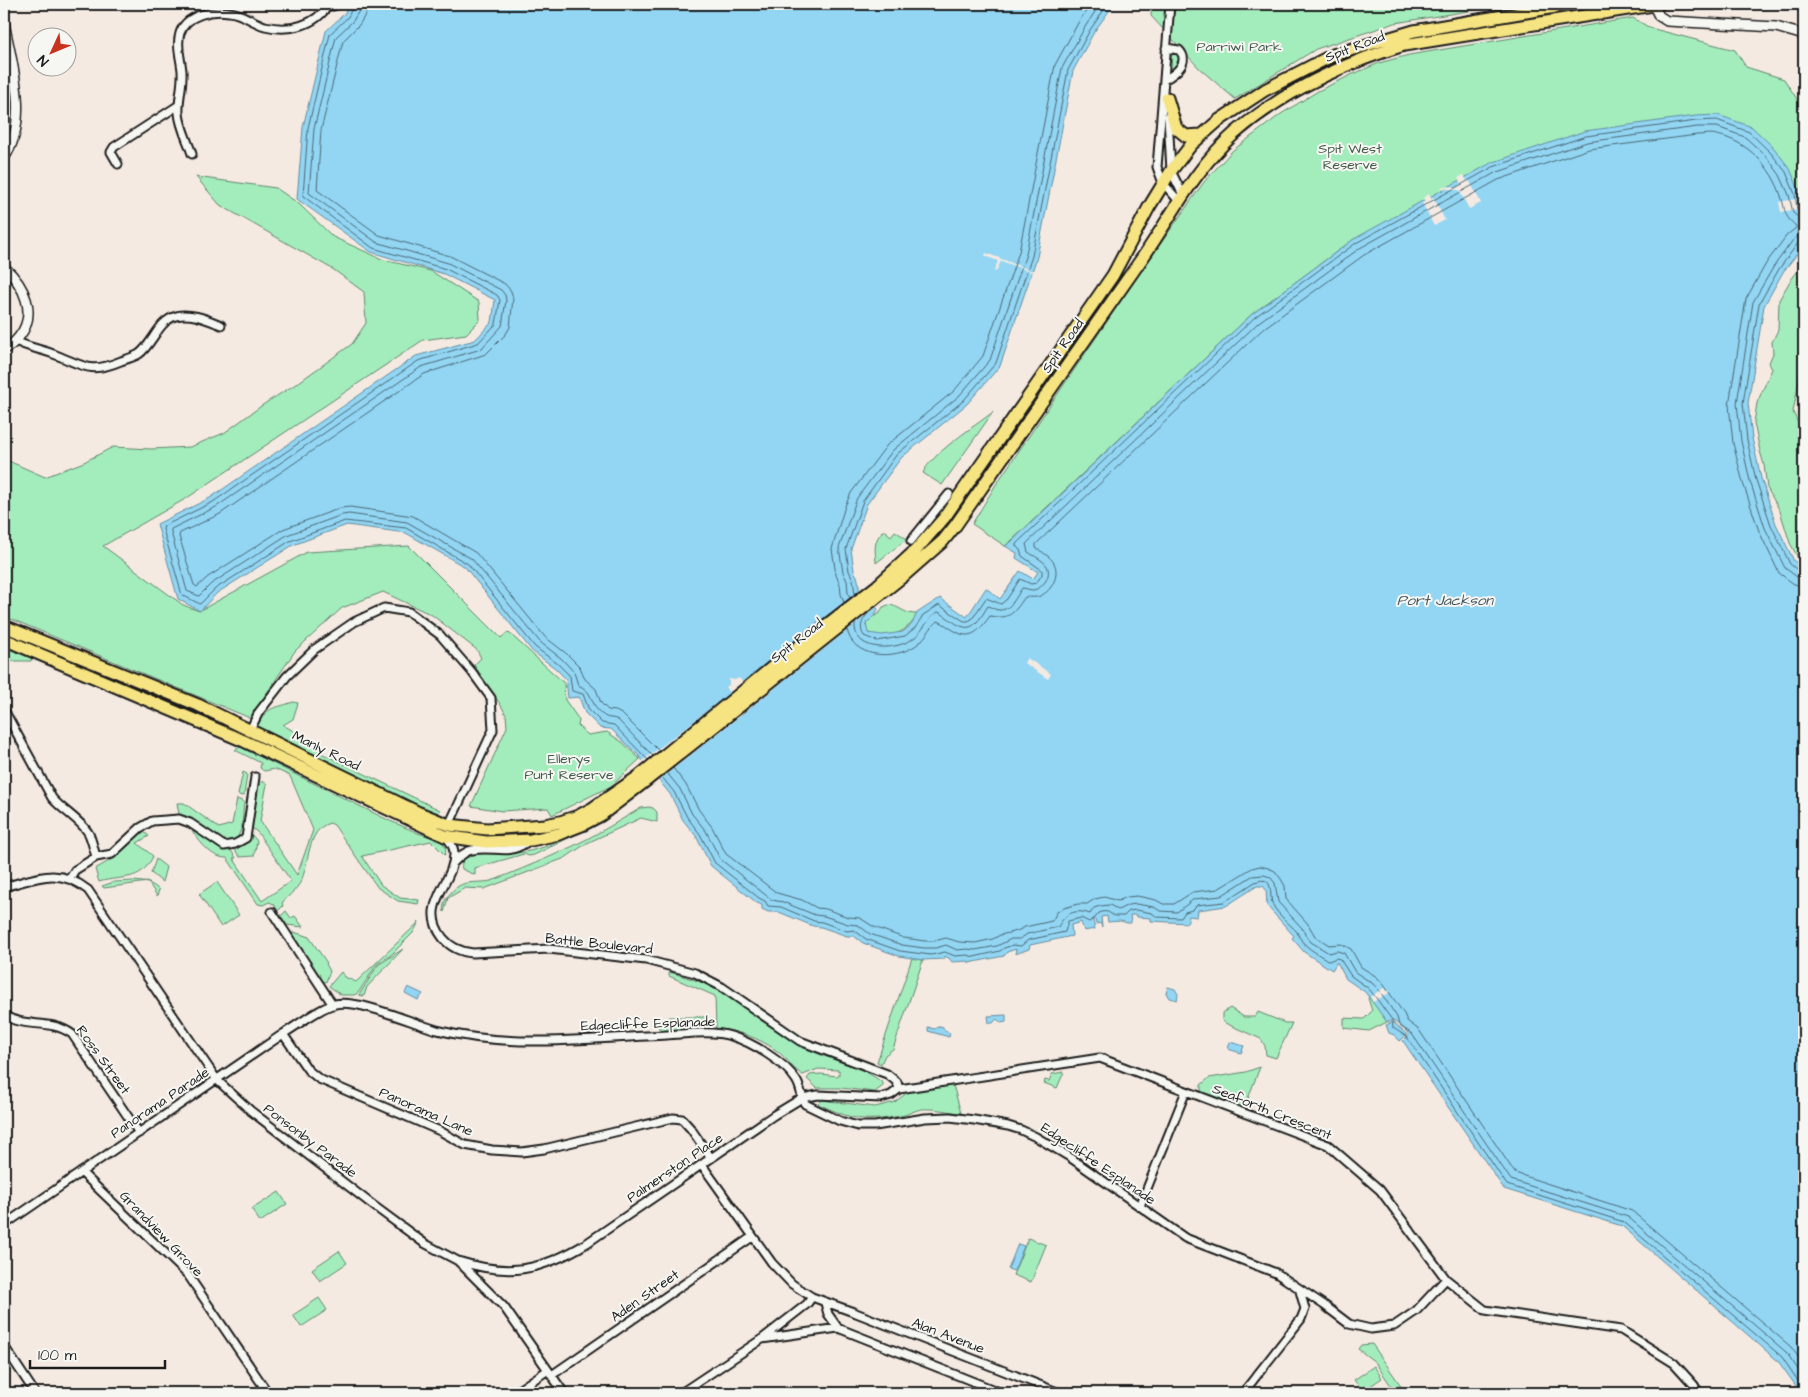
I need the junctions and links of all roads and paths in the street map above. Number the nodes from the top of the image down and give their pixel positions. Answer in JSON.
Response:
{"nodes":[{"id":1,"x":329,"y":4,"type":"edge"},
{"id":2,"x":340,"y":4,"type":"edge"},
{"id":3,"x":1170,"y":4,"type":"edge"},
{"id":4,"x":1573,"y":4,"type":"edge"},
{"id":5,"x":1653,"y":4,"type":"edge"},
{"id":6,"x":1659,"y":4,"type":"edge"},
{"id":7,"x":4,"y":23,"type":"edge"},
{"id":8,"x":1804,"y":35,"type":"edge"},
{"id":9,"x":1166,"y":48,"type":"junction"},
{"id":10,"x":1164,"y":82,"type":"junction"},
{"id":11,"x":1167,"y":98,"type":"junction"},
{"id":12,"x":179,"y":105,"type":"junction"},
{"id":13,"x":1201,"y":135,"type":"junction"},
{"id":14,"x":192,"y":154,"type":"dead end"},
{"id":15,"x":4,"y":158,"type":"edge"},
{"id":16,"x":118,"y":164,"type":"dead end"},
{"id":17,"x":1171,"y":171,"type":"junction"},
{"id":18,"x":1163,"y":183,"type":"junction"},
{"id":19,"x":1181,"y":198,"type":"junction"},
{"id":20,"x":4,"y":267,"type":"edge"},
{"id":21,"x":221,"y":325,"type":"dead end"},
{"id":22,"x":16,"y":341,"type":"junction"},
{"id":23,"x":4,"y":349,"type":"edge"},
{"id":24,"x":949,"y":494,"type":"dead end"},
{"id":25,"x":911,"y":541,"type":"dead end"},
{"id":26,"x":880,"y":590,"type":"junction"},
{"id":27,"x":4,"y":626,"type":"edge"},
{"id":28,"x":4,"y":639,"type":"edge"},
{"id":29,"x":4,"y":710,"type":"edge"},
{"id":30,"x":247,"y":735,"type":"junction"},
{"id":31,"x":255,"y":777,"type":"dead end"},
{"id":32,"x":640,"y":780,"type":"junction"},
{"id":33,"x":449,"y":825,"type":"junction"},
{"id":34,"x":445,"y":836,"type":"junction"},
{"id":35,"x":547,"y":837,"type":"joint"},
{"id":36,"x":530,"y":840,"type":"junction"},
{"id":37,"x":96,"y":857,"type":"junction"},
{"id":38,"x":453,"y":863,"type":"junction"},
{"id":39,"x":70,"y":878,"type":"junction"},
{"id":40,"x":4,"y":887,"type":"edge"},
{"id":41,"x":272,"y":912,"type":"dead end"},
{"id":42,"x":333,"y":1005,"type":"junction"},
{"id":43,"x":4,"y":1015,"type":"edge"},
{"id":44,"x":283,"y":1034,"type":"junction"},
{"id":45,"x":217,"y":1080,"type":"junction"},
{"id":46,"x":898,"y":1085,"type":"junction"},
{"id":47,"x":1186,"y":1091,"type":"junction"},
{"id":48,"x":802,"y":1098,"type":"junction"},
{"id":49,"x":139,"y":1133,"type":"junction"},
{"id":50,"x":711,"y":1158,"type":"junction"},
{"id":51,"x":702,"y":1165,"type":"junction"},
{"id":52,"x":81,"y":1172,"type":"junction"},
{"id":53,"x":1140,"y":1206,"type":"junction"},
{"id":54,"x":4,"y":1225,"type":"edge"},
{"id":55,"x":752,"y":1237,"type":"junction"},
{"id":56,"x":458,"y":1261,"type":"junction"},
{"id":57,"x":1446,"y":1279,"type":"junction"},
{"id":58,"x":1300,"y":1290,"type":"junction"},
{"id":59,"x":812,"y":1297,"type":"junction"},
{"id":60,"x":825,"y":1303,"type":"junction"},
{"id":61,"x":838,"y":1328,"type":"junction"},
{"id":62,"x":762,"y":1339,"type":"junction"},
{"id":63,"x":4,"y":1346,"type":"edge"},
{"id":64,"x":550,"y":1373,"type":"junction"},
{"id":65,"x":35,"y":1393,"type":"edge"},
{"id":66,"x":268,"y":1393,"type":"edge"},
{"id":67,"x":514,"y":1393,"type":"edge"},
{"id":68,"x":564,"y":1393,"type":"edge"},
{"id":69,"x":681,"y":1393,"type":"edge"},
{"id":70,"x":1002,"y":1393,"type":"edge"},
{"id":71,"x":1060,"y":1393,"type":"edge"},
{"id":72,"x":1243,"y":1393,"type":"edge"},
{"id":73,"x":1699,"y":1393,"type":"edge"}],
"edges":[{"from":1,"to":2,"type":"street"},
{"from":1,"to":12,"type":"street"},
{"from":3,"to":9,"type":"street"},
{"from":4,"to":13,"type":"highway","name":"Spit Road"},
{"from":5,"to":6,"type":"highway","name":"Spit Road"},
{"from":5,"to":8,"type":"street"},
{"from":5,"to":19,"type":"highway","name":"Spit Road"},
{"from":7,"to":15,"type":"street"},
{"from":9,"to":10,"type":"street"},
{"from":9,"to":10,"type":"street"},
{"from":10,"to":11,"type":"street"},
{"from":10,"to":18,"type":"street"},
{"from":11,"to":13,"type":"highway"},
{"from":11,"to":17,"type":"street"},
{"from":12,"to":14,"type":"street"},
{"from":12,"to":16,"type":"street"},
{"from":13,"to":17,"type":"highway","name":"Spit Road"},
{"from":17,"to":18,"type":"highway","name":"Spit Road"},
{"from":17,"to":19,"type":"street"},
{"from":18,"to":19,"type":"street"},
{"from":18,"to":26,"type":"highway","name":"Spit Road"},
{"from":19,"to":26,"type":"highway","name":"Spit Road"},
{"from":20,"to":22,"type":"street"},
{"from":21,"to":22,"type":"street"},
{"from":22,"to":23,"type":"street"},
{"from":24,"to":25,"type":"street"},
{"from":26,"to":32,"type":"highway","name":"Spit Road"},
{"from":27,"to":30,"type":"highway","name":"Manly Road"},
{"from":28,"to":30,"type":"highway","name":"Manly Road"},
{"from":29,"to":37,"type":"street"},
{"from":30,"to":33,"type":"highway","name":"Manly Road"},
{"from":30,"to":33,"type":"street"},
{"from":30,"to":34,"type":"highway","name":"Manly Road"},
{"from":31,"to":37,"type":"street"},
{"from":32,"to":33,"type":"highway","name":"Manly Road"},
{"from":32,"to":35,"type":"highway","name":"Spit Road"},
{"from":34,"to":36,"type":"highway","name":"Manly Road"},
{"from":34,"to":38,"type":"street"},
{"from":35,"to":36,"type":"highway","name":"Manly Road"},
{"from":36,"to":38,"type":"street"},
{"from":37,"to":39,"type":"street"},
{"from":38,"to":46,"type":"street","name":"Battle Boulevard"},
{"from":39,"to":40,"type":"street"},
{"from":39,"to":45,"type":"street","name":"Ponsonby Parade"},
{"from":41,"to":42,"type":"street"},
{"from":42,"to":44,"type":"street","name":"Panorama Parade"},
{"from":42,"to":48,"type":"street","name":"Edgecliffe Esplanade"},
{"from":43,"to":49,"type":"street","name":"Ross Street"},
{"from":44,"to":45,"type":"street","name":"Panorama Parade"},
{"from":44,"to":50,"type":"street","name":"Panorama Lane"},
{"from":45,"to":49,"type":"street","name":"Panorama Parade"},
{"from":45,"to":56,"type":"street","name":"Ponsonby Parade"},
{"from":46,"to":47,"type":"street","name":"Seaforth Crescent"},
{"from":46,"to":48,"type":"street","name":"Palmerston Place"},
{"from":47,"to":53,"type":"street"},
{"from":47,"to":57,"type":"street","name":"Seaforth Crescent"},
{"from":48,"to":50,"type":"street","name":"Palmerston Place"},
{"from":48,"to":53,"type":"street","name":"Edgecliffe Esplanade"},
{"from":49,"to":52,"type":"street","name":"Panorama Parade"},
{"from":50,"to":51,"type":"street","name":"Palmerston Place"},
{"from":51,"to":55,"type":"street","name":"Alan Avenue"},
{"from":51,"to":56,"type":"street","name":"Palmerston Place"},
{"from":52,"to":54,"type":"street","name":"Panorama Parade"},
{"from":52,"to":66,"type":"street","name":"Grandview Grove"},
{"from":53,"to":58,"type":"street","name":"Edgecliffe Esplanade"},
{"from":55,"to":59,"type":"street","name":"Alan Avenue"},
{"from":55,"to":64,"type":"street","name":"Aden Street"},
{"from":56,"to":64,"type":"street","name":"Ponsonby Parade"},
{"from":57,"to":58,"type":"street","name":"Edgecliffe Esplanade"},
{"from":57,"to":73,"type":"street","name":"Seaforth Crescent"},
{"from":58,"to":72,"type":"street"},
{"from":59,"to":60,"type":"street","name":"Alan Avenue"},
{"from":59,"to":62,"type":"street"},
{"from":60,"to":61,"type":"street"},
{"from":60,"to":71,"type":"street","name":"Alan Avenue"},
{"from":61,"to":62,"type":"street"},
{"from":61,"to":70,"type":"street"},
{"from":62,"to":69,"type":"street"},
{"from":63,"to":65,"type":"street"},
{"from":64,"to":67,"type":"street","name":"Aden Street"},
{"from":64,"to":68,"type":"street","name":"Ponsonby Parade"}]}
